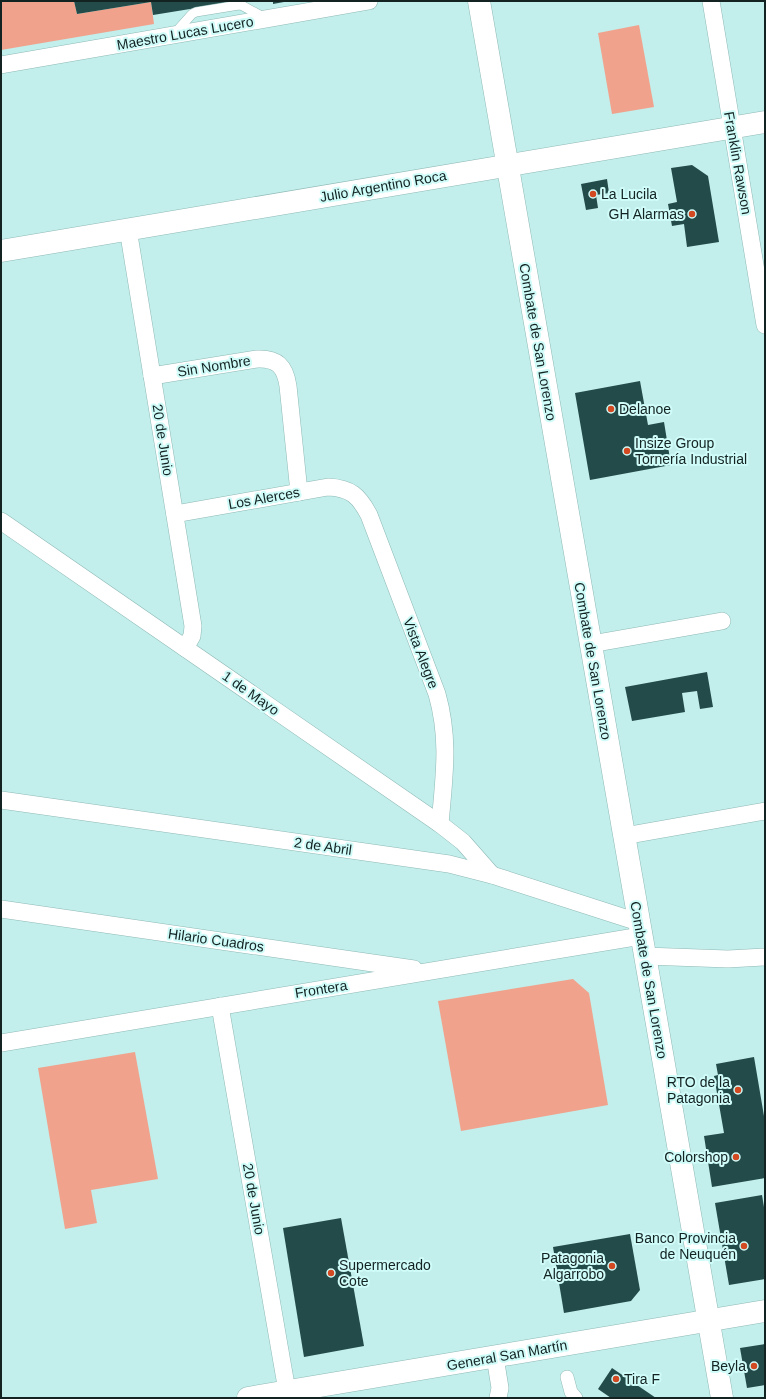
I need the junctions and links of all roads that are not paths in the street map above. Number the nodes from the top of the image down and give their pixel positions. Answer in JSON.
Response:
{"nodes":[{"id":1,"x":369,"y":1,"type":"edge"},
{"id":2,"x":479,"y":1,"type":"edge"},
{"id":3,"x":711,"y":1,"type":"edge"},
{"id":4,"x":1,"y":65,"type":"edge"},
{"id":5,"x":765,"y":122,"type":"edge"},
{"id":6,"x":732,"y":127,"type":"junction"},
{"id":7,"x":507,"y":165,"type":"junction"},
{"id":8,"x":128,"y":229,"type":"junction"},
{"id":9,"x":1,"y":251,"type":"edge"},
{"id":10,"x":765,"y":325,"type":"edge"},
{"id":11,"x":152,"y":376,"type":"junction"},
{"id":12,"x":299,"y":492,"type":"junction"},
{"id":13,"x":353,"y":493,"type":"joint"},
{"id":14,"x":175,"y":514,"type":"junction"},
{"id":15,"x":1,"y":521,"type":"edge"},
{"id":16,"x":722,"y":621,"type":"dead end"},
{"id":17,"x":590,"y":644,"type":"junction"},
{"id":18,"x":185,"y":648,"type":"junction"},
{"id":19,"x":1,"y":800,"type":"edge"},
{"id":20,"x":765,"y":811,"type":"edge"},
{"id":21,"x":440,"y":824,"type":"junction"},
{"id":22,"x":624,"y":836,"type":"junction"},
{"id":23,"x":492,"y":875,"type":"junction"},
{"id":24,"x":1,"y":909,"type":"edge"},
{"id":25,"x":641,"y":938,"type":"junction"},
{"id":26,"x":765,"y":957,"type":"edge"},
{"id":27,"x":430,"y":971,"type":"junction"},
{"id":28,"x":220,"y":1006,"type":"junction"},
{"id":29,"x":1,"y":1043,"type":"edge"},
{"id":30,"x":765,"y":1311,"type":"edge"},
{"id":31,"x":708,"y":1320,"type":"junction"},
{"id":32,"x":495,"y":1357,"type":"junction"},
{"id":33,"x":567,"y":1376,"type":"dead end"},
{"id":34,"x":287,"y":1391,"type":"junction"},
{"id":35,"x":248,"y":1398,"type":"edge"},
{"id":36,"x":498,"y":1398,"type":"edge"},
{"id":37,"x":576,"y":1398,"type":"edge"},
{"id":38,"x":722,"y":1398,"type":"edge"}],
"edges":[{"from":1,"to":4,"type":"street","name":"Maestro Lucas Lucero"},
{"from":2,"to":7,"type":"main road","name":"Combate de San Lorenzo"},
{"from":3,"to":6,"type":"street","name":"Franklin Rawson"},
{"from":5,"to":6,"type":"main road","name":"Julio Argentino Roca"},
{"from":6,"to":7,"type":"main road","name":"Julio Argentino Roca"},
{"from":6,"to":10,"type":"street","name":"Franklin Rawson"},
{"from":7,"to":8,"type":"main road","name":"Julio Argentino Roca"},
{"from":7,"to":17,"type":"main road","name":"Combate de San Lorenzo"},
{"from":8,"to":9,"type":"main road","name":"Julio Argentino Roca"},
{"from":8,"to":11,"type":"street","name":"20 de Junio"},
{"from":11,"to":12,"type":"street","name":"Sin Nombre"},
{"from":11,"to":14,"type":"street","name":"20 de Junio"},
{"from":12,"to":13,"type":"street","name":"Los Alerces"},
{"from":12,"to":14,"type":"street","name":"Los Alerces"},
{"from":13,"to":21,"type":"street","name":"Vista Alegre"},
{"from":14,"to":18,"type":"street","name":"20 de Junio"},
{"from":15,"to":18,"type":"street","name":"1 de Mayo"},
{"from":16,"to":17,"type":"street"},
{"from":17,"to":22,"type":"main road","name":"Combate de San Lorenzo"},
{"from":18,"to":21,"type":"street","name":"1 de Mayo"},
{"from":19,"to":23,"type":"street","name":"2 de Abril"},
{"from":20,"to":22,"type":"street"},
{"from":21,"to":23,"type":"street","name":"1 de Mayo"},
{"from":22,"to":25,"type":"main road","name":"Combate de San Lorenzo"},
{"from":23,"to":25,"type":"street","name":"2 de Abril"},
{"from":24,"to":27,"type":"street","name":"Hilario Cuadros"},
{"from":25,"to":26,"type":"street"},
{"from":25,"to":27,"type":"street","name":"Frontera"},
{"from":25,"to":31,"type":"main road","name":"Combate de San Lorenzo"},
{"from":27,"to":28,"type":"street","name":"Frontera"},
{"from":28,"to":29,"type":"street","name":"Frontera"},
{"from":28,"to":34,"type":"street","name":"20 de Junio"},
{"from":30,"to":31,"type":"main road","name":"General San Martín"},
{"from":31,"to":32,"type":"main road","name":"General San Martín"},
{"from":31,"to":38,"type":"main road","name":"Combate de San Lorenzo"},
{"from":32,"to":34,"type":"main road","name":"General San Martín"},
{"from":32,"to":36,"type":"street"},
{"from":33,"to":37,"type":"street"},
{"from":34,"to":35,"type":"main road","name":"General San Martín"}]}
